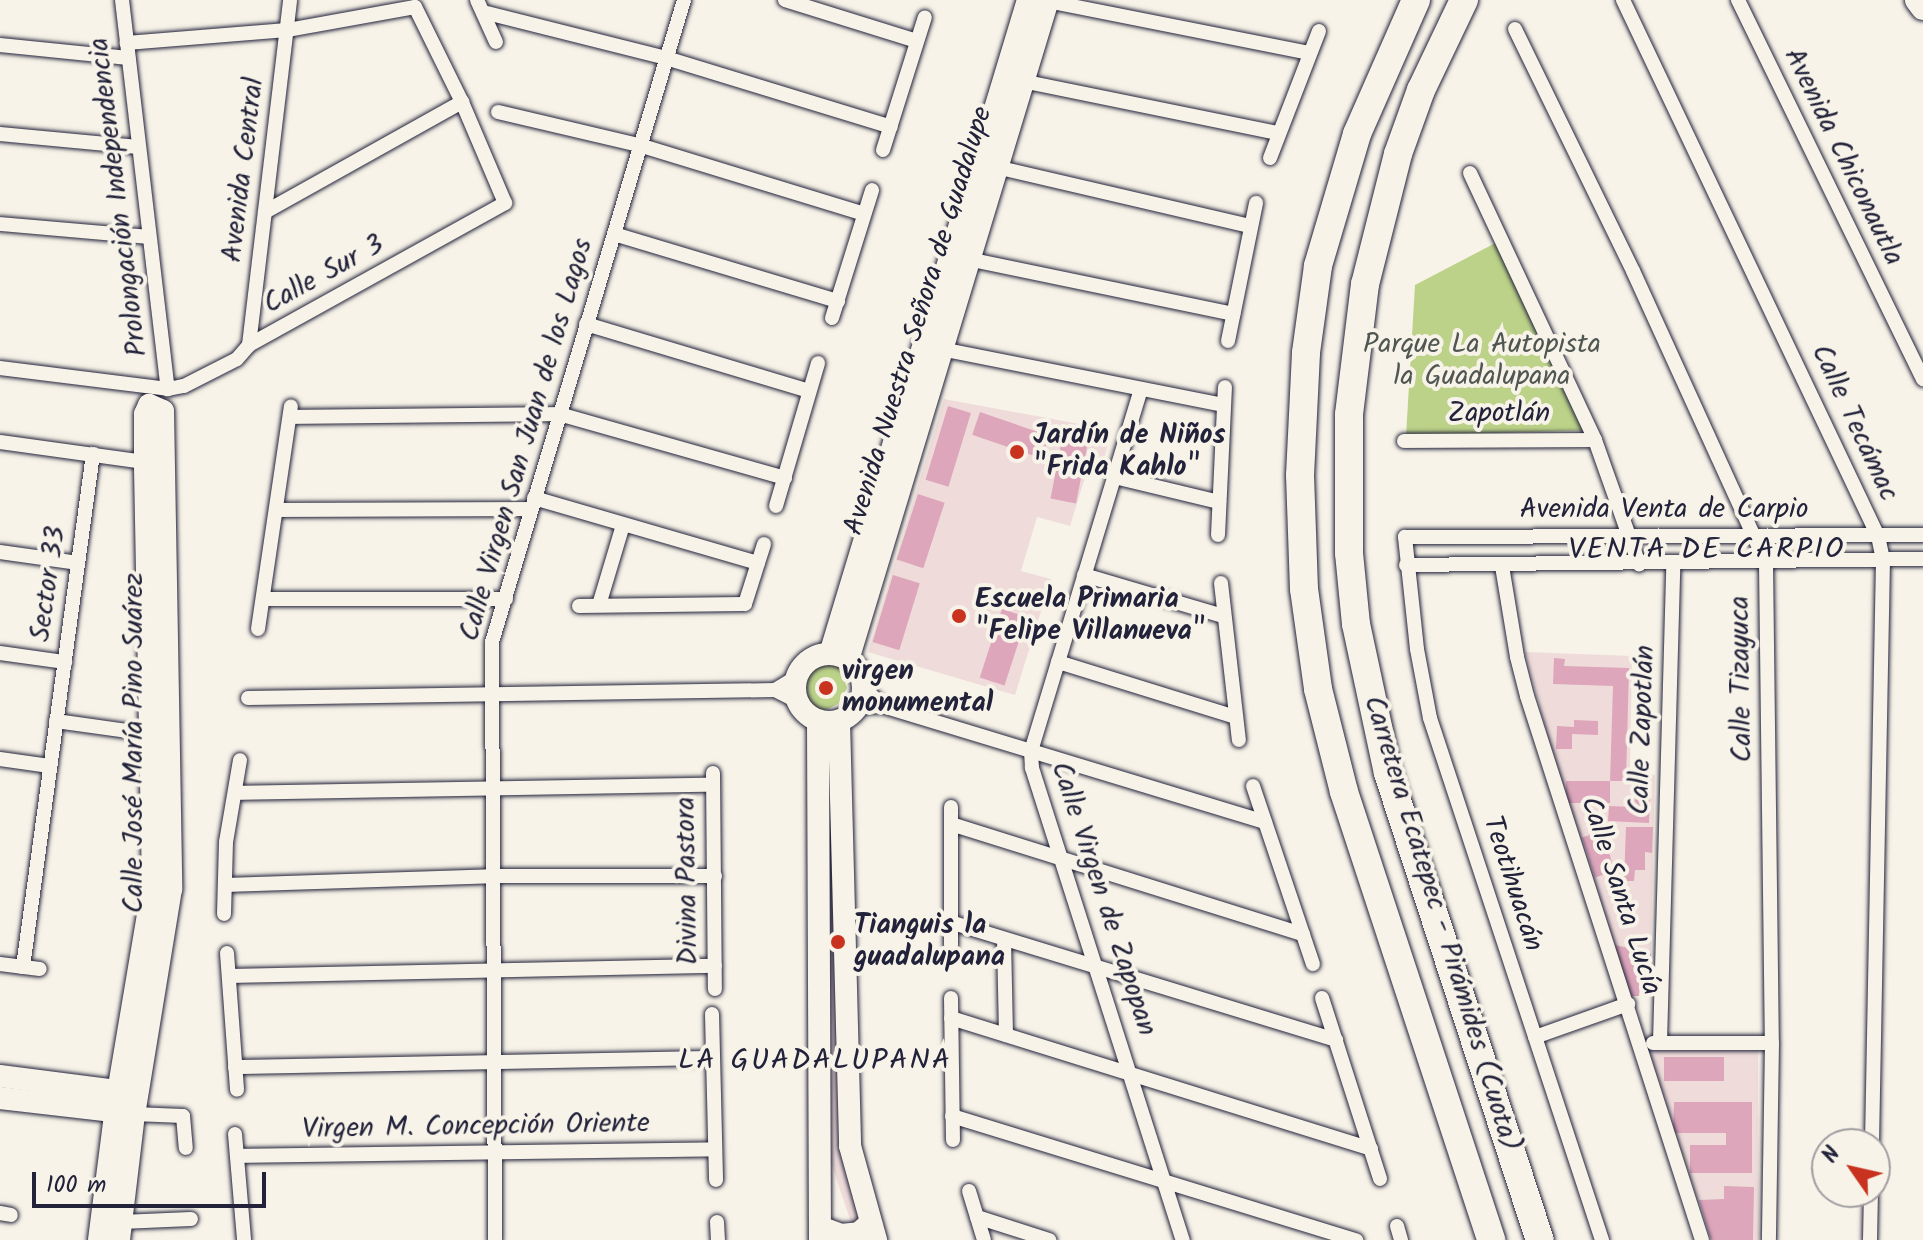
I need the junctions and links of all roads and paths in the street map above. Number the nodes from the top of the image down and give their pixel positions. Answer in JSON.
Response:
{"nodes":[{"id":1,"x":122,"y":0,"type":"edge"},
{"id":2,"x":290,"y":0,"type":"edge"},
{"id":3,"x":684,"y":0,"type":"edge"},
{"id":4,"x":785,"y":0,"type":"edge"},
{"id":5,"x":1028,"y":0,"type":"edge"},
{"id":6,"x":1047,"y":0,"type":"edge"},
{"id":7,"x":1416,"y":0,"type":"edge"},
{"id":8,"x":1464,"y":0,"type":"edge"},
{"id":9,"x":1623,"y":0,"type":"edge"},
{"id":10,"x":1738,"y":0,"type":"edge"},
{"id":11,"x":1917,"y":0,"type":"edge"},
{"id":12,"x":480,"y":6,"type":"edge"},
{"id":13,"x":1923,"y":8,"type":"edge"},
{"id":14,"x":925,"y":17,"type":"dead end"},
{"id":15,"x":1515,"y":29,"type":"dead end"},
{"id":16,"x":287,"y":30,"type":"junction"},
{"id":17,"x":1319,"y":31,"type":"dead end"},
{"id":18,"x":917,"y":41,"type":"junction"},
{"id":19,"x":496,"y":42,"type":"dead end"},
{"id":20,"x":0,"y":45,"type":"edge"},
{"id":21,"x":128,"y":51,"type":"junction"},
{"id":22,"x":1310,"y":53,"type":"junction"},
{"id":23,"x":666,"y":58,"type":"junction"},
{"id":24,"x":1022,"y":81,"type":"junction"},
{"id":25,"x":462,"y":102,"type":"junction"},
{"id":26,"x":498,"y":112,"type":"dead end"},
{"id":27,"x":891,"y":127,"type":"junction"},
{"id":28,"x":1277,"y":133,"type":"junction"},
{"id":29,"x":0,"y":134,"type":"edge"},
{"id":30,"x":639,"y":145,"type":"junction"},
{"id":31,"x":138,"y":147,"type":"junction"},
{"id":32,"x":883,"y":150,"type":"dead end"},
{"id":33,"x":1270,"y":158,"type":"dead end"},
{"id":34,"x":996,"y":167,"type":"junction"},
{"id":35,"x":1470,"y":173,"type":"dead end"},
{"id":36,"x":872,"y":190,"type":"dead end"},
{"id":37,"x":1256,"y":203,"type":"dead end"},
{"id":38,"x":265,"y":212,"type":"junction"},
{"id":39,"x":864,"y":214,"type":"junction"},
{"id":40,"x":0,"y":224,"type":"edge"},
{"id":41,"x":1250,"y":226,"type":"junction"},
{"id":42,"x":614,"y":234,"type":"junction"},
{"id":43,"x":148,"y":237,"type":"junction"},
{"id":44,"x":968,"y":259,"type":"junction"},
{"id":45,"x":838,"y":301,"type":"junction"},
{"id":46,"x":1233,"y":314,"type":"junction"},
{"id":47,"x":832,"y":318,"type":"dead end"},
{"id":48,"x":586,"y":324,"type":"junction"},
{"id":49,"x":1228,"y":341,"type":"dead end"},
{"id":50,"x":249,"y":345,"type":"junction"},
{"id":51,"x":941,"y":349,"type":"junction"},
{"id":52,"x":818,"y":363,"type":"dead end"},
{"id":53,"x":0,"y":368,"type":"edge"},
{"id":54,"x":1923,"y":379,"type":"edge"},
{"id":55,"x":1225,"y":387,"type":"dead end"},
{"id":56,"x":168,"y":389,"type":"junction"},
{"id":57,"x":1141,"y":389,"type":"junction"},
{"id":58,"x":809,"y":391,"type":"junction"},
{"id":59,"x":1224,"y":405,"type":"junction"},
{"id":60,"x":559,"y":414,"type":"junction"},
{"id":61,"x":1595,"y":440,"type":"junction"},
{"id":62,"x":1404,"y":441,"type":"dead end"},
{"id":63,"x":0,"y":442,"type":"edge"},
{"id":64,"x":93,"y":454,"type":"junction"},
{"id":65,"x":145,"y":462,"type":"junction"},
{"id":66,"x":1115,"y":477,"type":"junction"},
{"id":67,"x":785,"y":478,"type":"junction"},
{"id":68,"x":1219,"y":502,"type":"junction"},
{"id":69,"x":531,"y":504,"type":"junction"},
{"id":70,"x":776,"y":506,"type":"dead end"},
{"id":71,"x":276,"y":510,"type":"junction"},
{"id":72,"x":623,"y":525,"type":"junction"},
{"id":73,"x":1218,"y":535,"type":"dead end"},
{"id":74,"x":1755,"y":535,"type":"junction"},
{"id":75,"x":1923,"y":535,"type":"edge"},
{"id":76,"x":1631,"y":536,"type":"junction"},
{"id":77,"x":1878,"y":536,"type":"junction"},
{"id":78,"x":1405,"y":537,"type":"joint"},
{"id":79,"x":764,"y":544,"type":"dead end"},
{"id":80,"x":0,"y":552,"type":"edge"},
{"id":81,"x":1923,"y":559,"type":"edge"},
{"id":82,"x":1883,"y":560,"type":"junction"},
{"id":83,"x":78,"y":563,"type":"junction"},
{"id":84,"x":758,"y":563,"type":"junction"},
{"id":85,"x":1766,"y":563,"type":"junction"},
{"id":86,"x":1639,"y":564,"type":"junction"},
{"id":87,"x":1673,"y":564,"type":"junction"},
{"id":88,"x":1406,"y":565,"type":"junction"},
{"id":89,"x":1502,"y":566,"type":"junction"},
{"id":90,"x":1084,"y":575,"type":"junction"},
{"id":91,"x":1221,"y":583,"type":"dead end"},
{"id":92,"x":263,"y":599,"type":"junction"},
{"id":93,"x":506,"y":599,"type":"junction"},
{"id":94,"x":599,"y":605,"type":"junction"},
{"id":95,"x":579,"y":606,"type":"dead end"},
{"id":96,"x":1223,"y":616,"type":"junction"},
{"id":97,"x":258,"y":629,"type":"dead end"},
{"id":98,"x":0,"y":653,"type":"edge"},
{"id":99,"x":839,"y":657,"type":"junction"},
{"id":100,"x":65,"y":662,"type":"junction"},
{"id":101,"x":1058,"y":662,"type":"junction"},
{"id":102,"x":797,"y":677,"type":"junction"},
{"id":103,"x":775,"y":690,"type":"junction"},
{"id":104,"x":490,"y":694,"type":"junction"},
{"id":105,"x":861,"y":697,"type":"junction"},
{"id":106,"x":248,"y":698,"type":"dead end"},
{"id":107,"x":797,"y":701,"type":"junction"},
{"id":108,"x":1236,"y":717,"type":"junction"},
{"id":109,"x":56,"y":721,"type":"junction"},
{"id":110,"x":828,"y":721,"type":"junction"},
{"id":111,"x":160,"y":734,"type":"junction"},
{"id":112,"x":1239,"y":740,"type":"dead end"},
{"id":113,"x":1031,"y":750,"type":"junction"},
{"id":114,"x":0,"y":759,"type":"edge"},
{"id":115,"x":240,"y":760,"type":"dead end"},
{"id":116,"x":50,"y":766,"type":"junction"},
{"id":117,"x":1253,"y":786,"type":"dead end"},
{"id":118,"x":491,"y":787,"type":"junction"},
{"id":119,"x":235,"y":793,"type":"junction"},
{"id":120,"x":951,"y":807,"type":"dead end"},
{"id":121,"x":1265,"y":822,"type":"junction"},
{"id":122,"x":951,"y":824,"type":"junction"},
{"id":123,"x":1062,"y":861,"type":"junction"},
{"id":124,"x":492,"y":876,"type":"junction"},
{"id":125,"x":715,"y":876,"type":"junction"},
{"id":126,"x":225,"y":885,"type":"junction"},
{"id":127,"x":224,"y":914,"type":"dead end"},
{"id":128,"x":950,"y":922,"type":"junction"},
{"id":129,"x":1303,"y":934,"type":"junction"},
{"id":130,"x":1004,"y":939,"type":"junction"},
{"id":131,"x":951,"y":945,"type":"dead end"},
{"id":132,"x":227,"y":953,"type":"dead end"},
{"id":133,"x":0,"y":964,"type":"edge"},
{"id":134,"x":1313,"y":964,"type":"dead end"},
{"id":135,"x":715,"y":966,"type":"junction"},
{"id":136,"x":23,"y":967,"type":"junction"},
{"id":137,"x":40,"y":969,"type":"dead end"},
{"id":138,"x":493,"y":969,"type":"junction"},
{"id":139,"x":1095,"y":969,"type":"junction"},
{"id":140,"x":229,"y":976,"type":"junction"},
{"id":141,"x":715,"y":989,"type":"dead end"},
{"id":142,"x":951,"y":998,"type":"dead end"},
{"id":143,"x":1322,"y":998,"type":"dead end"},
{"id":144,"x":1628,"y":1004,"type":"junction"},
{"id":145,"x":712,"y":1014,"type":"dead end"},
{"id":146,"x":951,"y":1018,"type":"junction"},
{"id":147,"x":1006,"y":1035,"type":"junction"},
{"id":148,"x":1535,"y":1037,"type":"junction"},
{"id":149,"x":1336,"y":1040,"type":"junction"},
{"id":150,"x":1660,"y":1042,"type":"junction"},
{"id":151,"x":1640,"y":1043,"type":"junction"},
{"id":152,"x":1772,"y":1043,"type":"junction"},
{"id":153,"x":713,"y":1058,"type":"junction"},
{"id":154,"x":494,"y":1062,"type":"junction"},
{"id":155,"x":235,"y":1067,"type":"junction"},
{"id":156,"x":1132,"y":1075,"type":"junction"},
{"id":157,"x":0,"y":1076,"type":"edge"},
{"id":158,"x":237,"y":1090,"type":"dead end"},
{"id":159,"x":0,"y":1098,"type":"edge"},
{"id":160,"x":126,"y":1103,"type":"junction"},
{"id":161,"x":952,"y":1116,"type":"junction"},
{"id":162,"x":1872,"y":1128,"type":"edge"},
{"id":163,"x":235,"y":1134,"type":"dead end"},
{"id":164,"x":953,"y":1140,"type":"dead end"},
{"id":165,"x":186,"y":1148,"type":"dead end"},
{"id":166,"x":715,"y":1149,"type":"junction"},
{"id":167,"x":1371,"y":1149,"type":"junction"},
{"id":168,"x":494,"y":1152,"type":"junction"},
{"id":169,"x":237,"y":1156,"type":"junction"},
{"id":170,"x":1380,"y":1179,"type":"dead end"},
{"id":171,"x":716,"y":1180,"type":"dead end"},
{"id":172,"x":1166,"y":1181,"type":"junction"},
{"id":173,"x":969,"y":1191,"type":"dead end"},
{"id":174,"x":1871,"y":1208,"type":"edge"},
{"id":175,"x":977,"y":1217,"type":"junction"},
{"id":176,"x":191,"y":1219,"type":"dead end"},
{"id":177,"x":717,"y":1222,"type":"dead end"},
{"id":178,"x":120,"y":1231,"type":"edge"},
{"id":179,"x":873,"y":1231,"type":"edge"},
{"id":180,"x":820,"y":1234,"type":"edge"},
{"id":181,"x":99,"y":1240,"type":"edge"},
{"id":182,"x":244,"y":1240,"type":"edge"},
{"id":183,"x":495,"y":1240,"type":"edge"},
{"id":184,"x":718,"y":1240,"type":"edge"},
{"id":185,"x":984,"y":1240,"type":"edge"},
{"id":186,"x":1049,"y":1240,"type":"edge"},
{"id":187,"x":1183,"y":1240,"type":"edge"},
{"id":188,"x":1356,"y":1240,"type":"edge"},
{"id":189,"x":1491,"y":1240,"type":"edge"},
{"id":190,"x":1540,"y":1240,"type":"edge"},
{"id":191,"x":1602,"y":1240,"type":"edge"},
{"id":192,"x":1702,"y":1240,"type":"edge"},
{"id":193,"x":1769,"y":1240,"type":"edge"},
{"id":194,"x":1870,"y":1240,"type":"edge"}],
"edges":[{"from":1,"to":21,"type":"street","name":"Prolongación Independencia"},
{"from":2,"to":16,"type":"street","name":"Avenida Central"},
{"from":3,"to":23,"type":"street","name":"Calle Virgen San Juan de los Lagos"},
{"from":4,"to":18,"type":"street"},
{"from":5,"to":99,"type":"street","name":"Avenida Nuestra Señora de Guadalupe"},
{"from":6,"to":22,"type":"street"},
{"from":6,"to":24,"type":"street","name":"Avenida Nuestra Señora de Guadalupe"},
{"from":7,"to":189,"type":"highway","name":"Carretera Ecatepec - Pirámides (Cuota)"},
{"from":8,"to":190,"type":"highway","name":"Carretera Ecatepec - Pirámides (Cuota)"},
{"from":9,"to":77,"type":"street","name":"Calle Tecámac"},
{"from":10,"to":54,"type":"street","name":"Avenida Chiconautla"},
{"from":11,"to":13,"type":"main road"},
{"from":12,"to":19,"type":"street"},
{"from":12,"to":23,"type":"street"},
{"from":14,"to":18,"type":"street"},
{"from":15,"to":74,"type":"street","name":"Calle Tizayuca"},
{"from":16,"to":21,"type":"street"},
{"from":16,"to":25,"type":"street"},
{"from":16,"to":38,"type":"street","name":"Avenida Central"},
{"from":17,"to":22,"type":"street"},
{"from":18,"to":27,"type":"street"},
{"from":20,"to":21,"type":"street"},
{"from":21,"to":31,"type":"street","name":"Prolongación Independencia"},
{"from":22,"to":28,"type":"street"},
{"from":23,"to":27,"type":"street"},
{"from":23,"to":30,"type":"street","name":"Calle Virgen San Juan de los Lagos"},
{"from":24,"to":28,"type":"street"},
{"from":24,"to":34,"type":"street","name":"Avenida Nuestra Señora de Guadalupe"},
{"from":25,"to":38,"type":"street"},
{"from":25,"to":50,"type":"street","name":"Calle Sur 3"},
{"from":26,"to":30,"type":"street"},
{"from":27,"to":32,"type":"street"},
{"from":28,"to":33,"type":"street"},
{"from":29,"to":31,"type":"street"},
{"from":30,"to":39,"type":"street"},
{"from":30,"to":42,"type":"street","name":"Calle Virgen San Juan de los Lagos"},
{"from":31,"to":43,"type":"street","name":"Prolongación Independencia"},
{"from":34,"to":41,"type":"street"},
{"from":34,"to":44,"type":"street","name":"Avenida Nuestra Señora de Guadalupe"},
{"from":35,"to":61,"type":"street"},
{"from":36,"to":39,"type":"street"},
{"from":37,"to":41,"type":"street"},
{"from":38,"to":50,"type":"street","name":"Avenida Central"},
{"from":39,"to":45,"type":"street"},
{"from":40,"to":43,"type":"street"},
{"from":41,"to":46,"type":"street"},
{"from":42,"to":45,"type":"street"},
{"from":42,"to":48,"type":"street","name":"Calle Virgen San Juan de los Lagos"},
{"from":43,"to":56,"type":"street","name":"Prolongación Independencia"},
{"from":44,"to":46,"type":"street"},
{"from":44,"to":51,"type":"street","name":"Avenida Nuestra Señora de Guadalupe"},
{"from":45,"to":47,"type":"street"},
{"from":46,"to":49,"type":"street"},
{"from":48,"to":58,"type":"street"},
{"from":48,"to":60,"type":"street","name":"Calle Virgen San Juan de los Lagos"},
{"from":50,"to":56,"type":"street","name":"Calle Sur 3"},
{"from":51,"to":57,"type":"street"},
{"from":51,"to":99,"type":"street","name":"Avenida Nuestra Señora de Guadalupe"},
{"from":52,"to":58,"type":"street"},
{"from":53,"to":56,"type":"street"},
{"from":55,"to":59,"type":"street"},
{"from":57,"to":59,"type":"street"},
{"from":57,"to":66,"type":"street","name":"Calle Virgen de Zapopan"},
{"from":58,"to":67,"type":"street"},
{"from":59,"to":68,"type":"street"},
{"from":60,"to":67,"type":"street"},
{"from":60,"to":69,"type":"street","name":"Calle Virgen San Juan de los Lagos"},
{"from":60,"to":71,"type":"street"},
{"from":61,"to":62,"type":"street","name":"Zapotlán"},
{"from":61,"to":76,"type":"street"},
{"from":63,"to":64,"type":"street"},
{"from":64,"to":65,"type":"street"},
{"from":64,"to":83,"type":"street","name":"Sector 33"},
{"from":65,"to":111,"type":"street"},
{"from":65,"to":111,"type":"street","name":"Calle José María Pino Suárez"},
{"from":66,"to":68,"type":"street"},
{"from":66,"to":90,"type":"street","name":"Calle Virgen de Zapopan"},
{"from":67,"to":70,"type":"street"},
{"from":68,"to":73,"type":"street"},
{"from":69,"to":71,"type":"street"},
{"from":69,"to":72,"type":"street"},
{"from":69,"to":93,"type":"street","name":"Calle Virgen San Juan de los Lagos"},
{"from":71,"to":92,"type":"street"},
{"from":72,"to":84,"type":"street"},
{"from":72,"to":94,"type":"street"},
{"from":74,"to":76,"type":"street","name":"Avenida Venta de Carpio"},
{"from":74,"to":77,"type":"street","name":"Avenida Venta de Carpio"},
{"from":74,"to":85,"type":"street","name":"Calle Tizayuca"},
{"from":75,"to":77,"type":"street","name":"Avenida Venta de Carpio"},
{"from":76,"to":78,"type":"street","name":"Avenida Venta de Carpio"},
{"from":76,"to":86,"type":"street"},
{"from":77,"to":82,"type":"street","name":"Calle Tecámac"},
{"from":78,"to":88,"type":"street","name":"Teotihuacán"},
{"from":79,"to":84,"type":"street"},
{"from":80,"to":83,"type":"street"},
{"from":81,"to":82,"type":"street","name":"Avenida Venta de Carpio"},
{"from":82,"to":85,"type":"street","name":"Avenida Venta de Carpio"},
{"from":82,"to":162,"type":"street","name":"Calle Tecámac"},
{"from":83,"to":100,"type":"street","name":"Sector 33"},
{"from":84,"to":94,"type":"street"},
{"from":85,"to":87,"type":"street","name":"Avenida Venta de Carpio"},
{"from":85,"to":152,"type":"street","name":"Calle Tizayuca"},
{"from":86,"to":87,"type":"street","name":"Avenida Venta de Carpio"},
{"from":86,"to":89,"type":"street","name":"Avenida Venta de Carpio"},
{"from":87,"to":150,"type":"street","name":"Calle Zapotlán"},
{"from":88,"to":89,"type":"street","name":"Avenida Venta de Carpio"},
{"from":88,"to":148,"type":"street","name":"Teotihuacán"},
{"from":89,"to":144,"type":"street","name":"Calle Santa Lucía"},
{"from":90,"to":96,"type":"street"},
{"from":90,"to":101,"type":"street","name":"Calle Virgen de Zapopan"},
{"from":91,"to":96,"type":"street"},
{"from":92,"to":93,"type":"street"},
{"from":92,"to":97,"type":"street"},
{"from":93,"to":104,"type":"street","name":"Calle Virgen San Juan de los Lagos"},
{"from":94,"to":95,"type":"street"},
{"from":96,"to":108,"type":"street"},
{"from":98,"to":100,"type":"street"},
{"from":99,"to":102,"type":"street"},
{"from":99,"to":105,"type":"street"},
{"from":100,"to":109,"type":"street","name":"Sector 33"},
{"from":101,"to":108,"type":"street"},
{"from":101,"to":113,"type":"street","name":"Calle Virgen de Zapopan"},
{"from":102,"to":103,"type":"street"},
{"from":102,"to":107,"type":"street"},
{"from":103,"to":104,"type":"street"},
{"from":103,"to":107,"type":"street"},
{"from":104,"to":106,"type":"street"},
{"from":104,"to":118,"type":"street","name":"Calle Virgen San Juan de los Lagos"},
{"from":105,"to":110,"type":"street"},
{"from":105,"to":113,"type":"street"},
{"from":107,"to":110,"type":"street"},
{"from":108,"to":112,"type":"street"},
{"from":109,"to":111,"type":"street"},
{"from":109,"to":116,"type":"street","name":"Sector 33"},
{"from":110,"to":179,"type":"street"},
{"from":110,"to":180,"type":"street"},
{"from":111,"to":160,"type":"street","name":"Calle José María Pino Suárez"},
{"from":113,"to":121,"type":"street"},
{"from":113,"to":123,"type":"street","name":"Calle Virgen de Zapopan"},
{"from":114,"to":116,"type":"street"},
{"from":115,"to":119,"type":"street"},
{"from":116,"to":136,"type":"street","name":"Sector 33"},
{"from":117,"to":121,"type":"street"},
{"from":118,"to":119,"type":"street"},
{"from":118,"to":124,"type":"street","name":"Calle Virgen San Juan de los Lagos"},
{"from":118,"to":125,"type":"street","name":"Divina Pastora"},
{"from":119,"to":126,"type":"street"},
{"from":120,"to":122,"type":"street"},
{"from":121,"to":129,"type":"street"},
{"from":122,"to":123,"type":"street"},
{"from":122,"to":128,"type":"street"},
{"from":123,"to":129,"type":"street"},
{"from":123,"to":139,"type":"street","name":"Calle Virgen de Zapopan"},
{"from":124,"to":125,"type":"street"},
{"from":124,"to":126,"type":"street"},
{"from":124,"to":138,"type":"street","name":"Calle Virgen San Juan de los Lagos"},
{"from":125,"to":135,"type":"street","name":"Divina Pastora"},
{"from":126,"to":127,"type":"street"},
{"from":128,"to":130,"type":"street"},
{"from":128,"to":131,"type":"street"},
{"from":129,"to":134,"type":"street"},
{"from":130,"to":139,"type":"street"},
{"from":130,"to":147,"type":"street"},
{"from":132,"to":140,"type":"street"},
{"from":133,"to":136,"type":"street"},
{"from":135,"to":138,"type":"street"},
{"from":135,"to":141,"type":"street","name":"Divina Pastora"},
{"from":136,"to":137,"type":"street"},
{"from":138,"to":140,"type":"street"},
{"from":138,"to":154,"type":"street","name":"Calle Virgen San Juan de los Lagos"},
{"from":139,"to":149,"type":"street"},
{"from":139,"to":156,"type":"street","name":"Calle Virgen de Zapopan"},
{"from":140,"to":155,"type":"street"},
{"from":142,"to":146,"type":"street"},
{"from":143,"to":149,"type":"street"},
{"from":144,"to":148,"type":"street"},
{"from":144,"to":151,"type":"street","name":"Calle Santa Lucía"},
{"from":145,"to":153,"type":"street"},
{"from":146,"to":147,"type":"street"},
{"from":146,"to":161,"type":"street"},
{"from":147,"to":156,"type":"street"},
{"from":148,"to":191,"type":"street","name":"Teotihuacán"},
{"from":149,"to":167,"type":"street"},
{"from":150,"to":151,"type":"street"},
{"from":150,"to":152,"type":"street"},
{"from":151,"to":192,"type":"street","name":"Calle Santa Lucía"},
{"from":152,"to":193,"type":"street","name":"Calle Tizayuca"},
{"from":153,"to":154,"type":"street"},
{"from":153,"to":166,"type":"street"},
{"from":154,"to":155,"type":"street"},
{"from":154,"to":168,"type":"street","name":"Calle Virgen San Juan de los Lagos"},
{"from":155,"to":158,"type":"street"},
{"from":156,"to":167,"type":"street"},
{"from":156,"to":172,"type":"street","name":"Calle Virgen de Zapopan"},
{"from":157,"to":160,"type":"street"},
{"from":159,"to":160,"type":"street"},
{"from":160,"to":165,"type":"street"},
{"from":160,"to":178,"type":"street","name":"Calle José María Pino Suárez"},
{"from":160,"to":181,"type":"street"},
{"from":161,"to":164,"type":"street"},
{"from":161,"to":172,"type":"street"},
{"from":163,"to":169,"type":"street"},
{"from":166,"to":168,"type":"street","name":"Virgen M. Concepción Oriente"},
{"from":166,"to":171,"type":"street"},
{"from":167,"to":170,"type":"street"},
{"from":168,"to":169,"type":"street","name":"Virgen M. Concepción Oriente"},
{"from":168,"to":183,"type":"street","name":"Calle Virgen San Juan de los Lagos"},
{"from":169,"to":182,"type":"street"},
{"from":172,"to":187,"type":"street","name":"Calle Virgen de Zapopan"},
{"from":172,"to":188,"type":"street"},
{"from":173,"to":175,"type":"street"},
{"from":174,"to":194,"type":"street"},
{"from":175,"to":185,"type":"street"},
{"from":175,"to":186,"type":"street"},
{"from":176,"to":178,"type":"street"},
{"from":177,"to":184,"type":"street"},
{"from":179,"to":180,"type":"street"}]}
